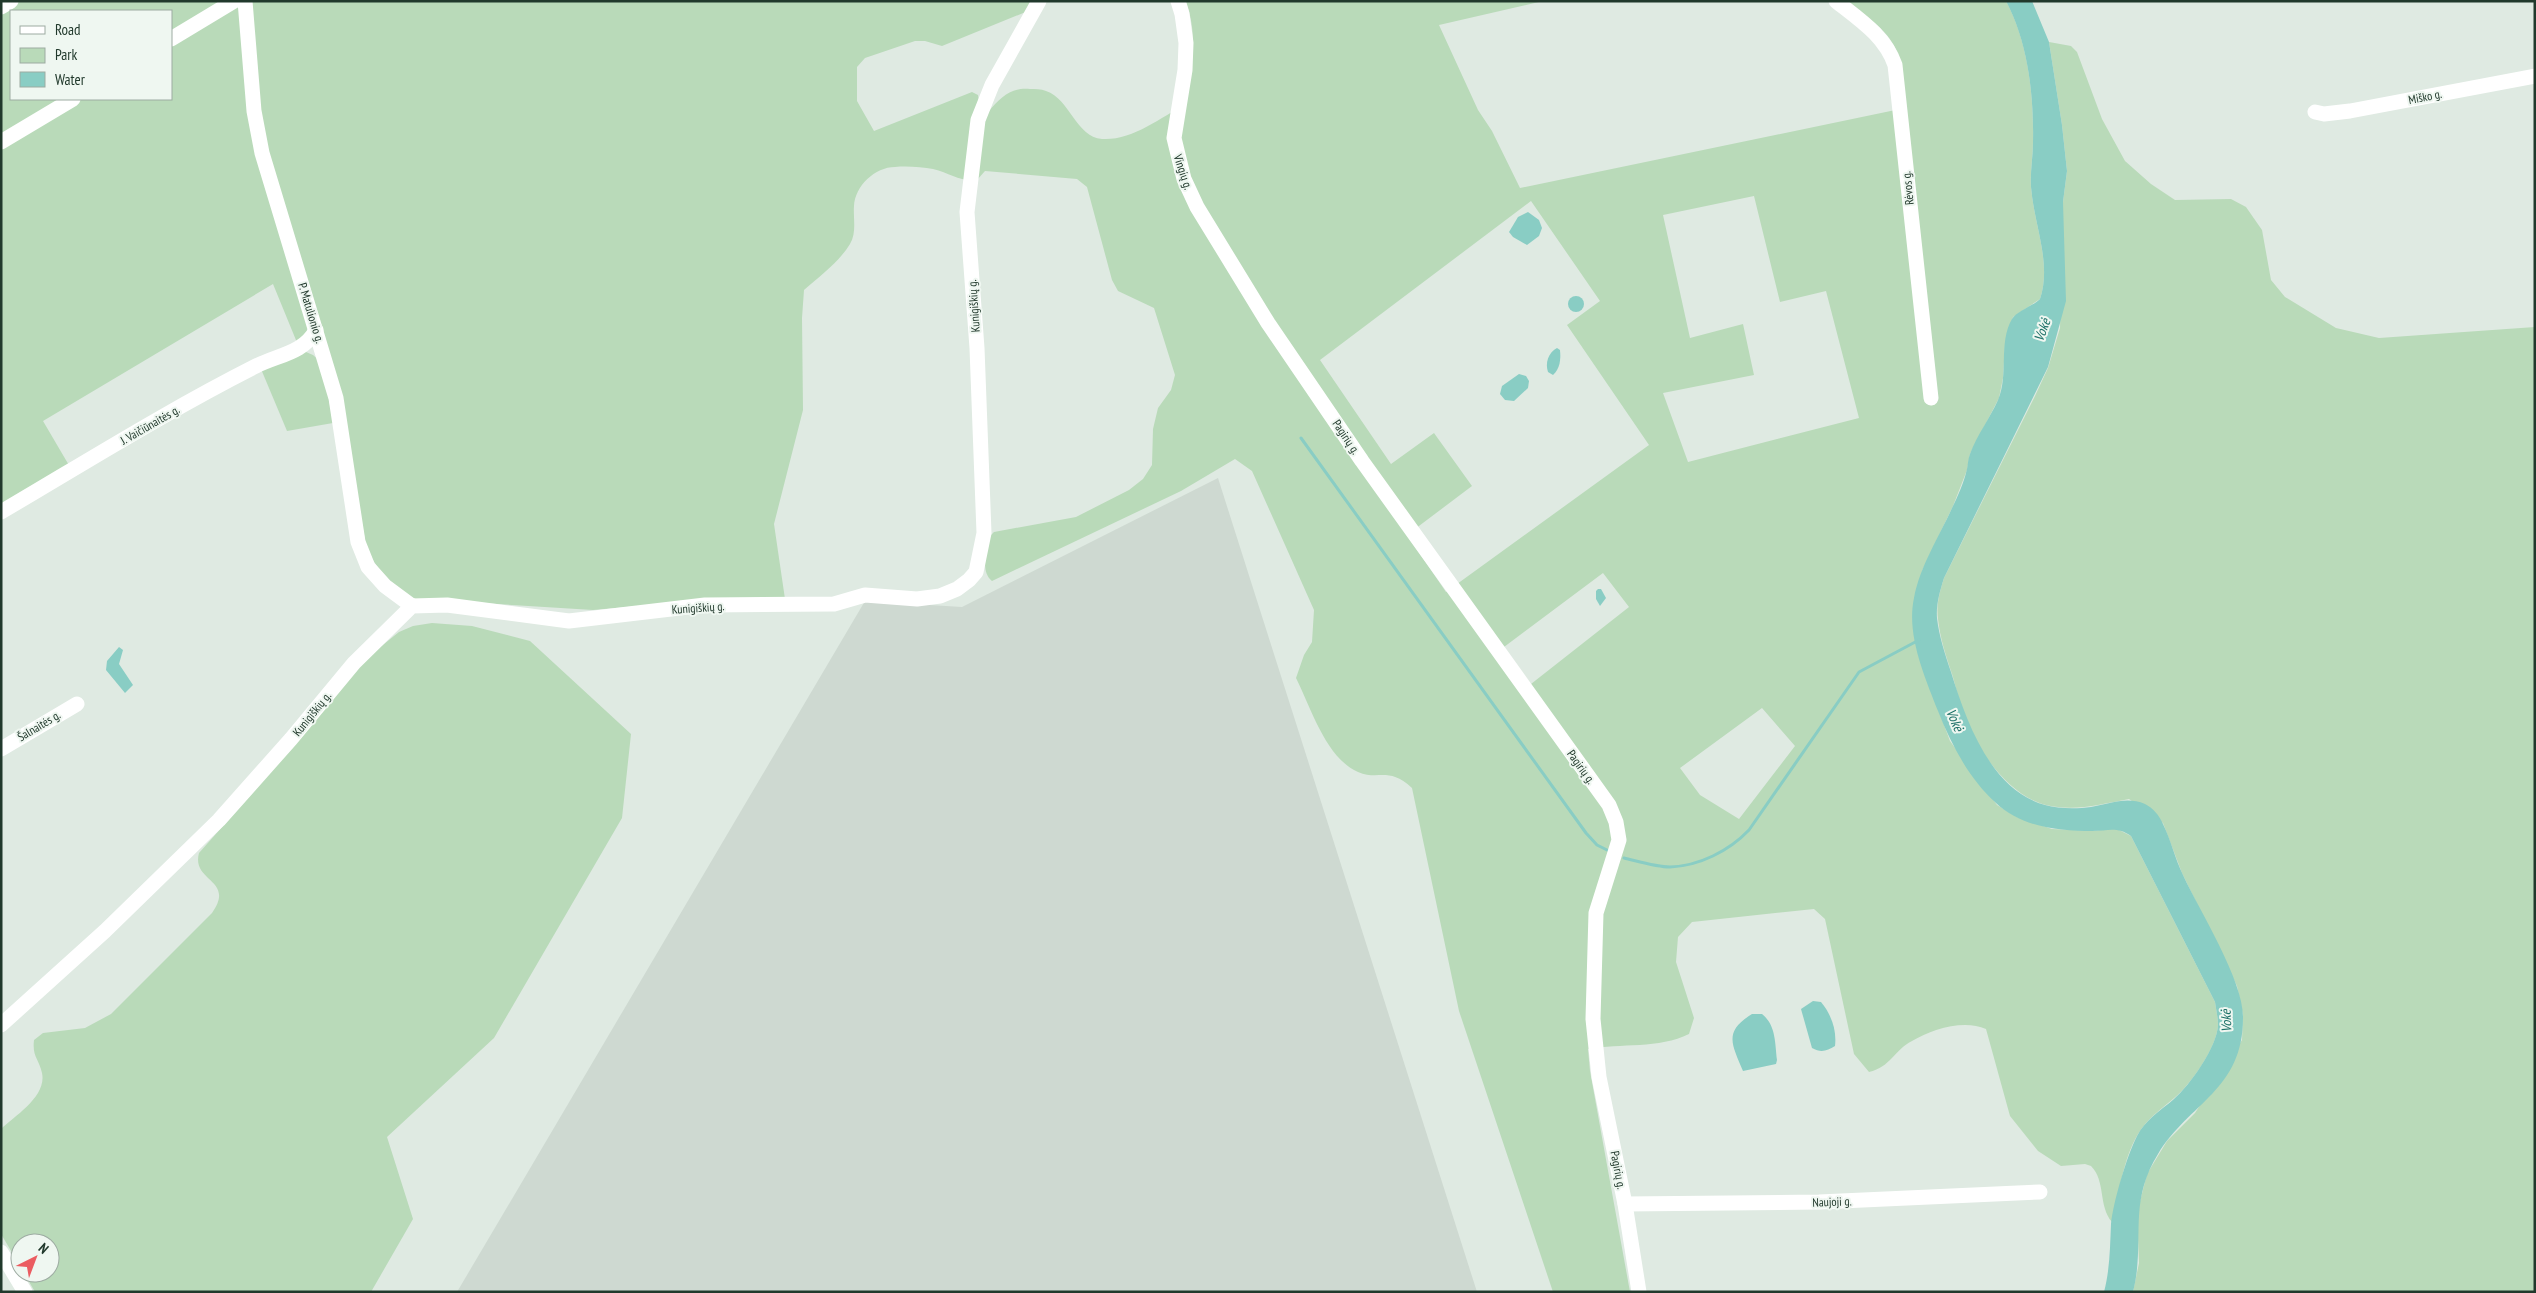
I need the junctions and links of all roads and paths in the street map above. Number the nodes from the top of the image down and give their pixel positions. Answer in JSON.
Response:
{"nodes":[{"id":1,"x":11,"y":1,"type":"edge"},
{"id":2,"x":234,"y":1,"type":"edge"},
{"id":3,"x":245,"y":1,"type":"edge"},
{"id":4,"x":1039,"y":1,"type":"edge"},
{"id":5,"x":1178,"y":1,"type":"edge"},
{"id":6,"x":1836,"y":1,"type":"edge"},
{"id":7,"x":1,"y":7,"type":"edge"},
{"id":8,"x":172,"y":38,"type":"edge"},
{"id":9,"x":2535,"y":76,"type":"edge"},
{"id":10,"x":71,"y":100,"type":"edge"},
{"id":11,"x":2316,"y":112,"type":"dead end"},
{"id":12,"x":1,"y":142,"type":"edge"},
{"id":13,"x":1268,"y":323,"type":"joint"},
{"id":14,"x":316,"y":330,"type":"junction"},
{"id":15,"x":303,"y":347,"type":"junction"},
{"id":16,"x":325,"y":359,"type":"junction"},
{"id":17,"x":1931,"y":398,"type":"dead end"},
{"id":18,"x":1,"y":512,"type":"edge"},
{"id":19,"x":412,"y":606,"type":"junction"},
{"id":20,"x":77,"y":704,"type":"dead end"},
{"id":21,"x":1,"y":749,"type":"edge"},
{"id":22,"x":1,"y":1025,"type":"edge"},
{"id":23,"x":2040,"y":1192,"type":"dead end"},
{"id":24,"x":1625,"y":1204,"type":"junction"},
{"id":25,"x":1,"y":1252,"type":"edge"},
{"id":26,"x":25,"y":1292,"type":"edge"},
{"id":27,"x":1639,"y":1292,"type":"edge"}],
"edges":[{"from":1,"to":7,"type":"street"},
{"from":2,"to":8,"type":"street"},
{"from":3,"to":14,"type":"street","name":"P. Matulionio g."},
{"from":4,"to":19,"type":"street","name":"Kunigiškių g."},
{"from":5,"to":13,"type":"street","name":"Vingių g."},
{"from":6,"to":17,"type":"street","name":"Rėvos g."},
{"from":9,"to":11,"type":"street","name":"Miško g."},
{"from":10,"to":12,"type":"street"},
{"from":13,"to":24,"type":"street","name":"Pagirių g."},
{"from":14,"to":15,"type":"street"},
{"from":14,"to":16,"type":"street","name":"P. Matulionio g."},
{"from":15,"to":16,"type":"street"},
{"from":15,"to":18,"type":"street","name":"J. Vaičiūnaitės g."},
{"from":16,"to":19,"type":"street","name":"P. Matulionio g."},
{"from":19,"to":22,"type":"street","name":"Kunigiškių g."},
{"from":20,"to":21,"type":"street","name":"Šalnaitės g."},
{"from":23,"to":24,"type":"street","name":"Naujoji g."},
{"from":24,"to":27,"type":"street","name":"Pagirių g."},
{"from":25,"to":26,"type":"street"}]}
